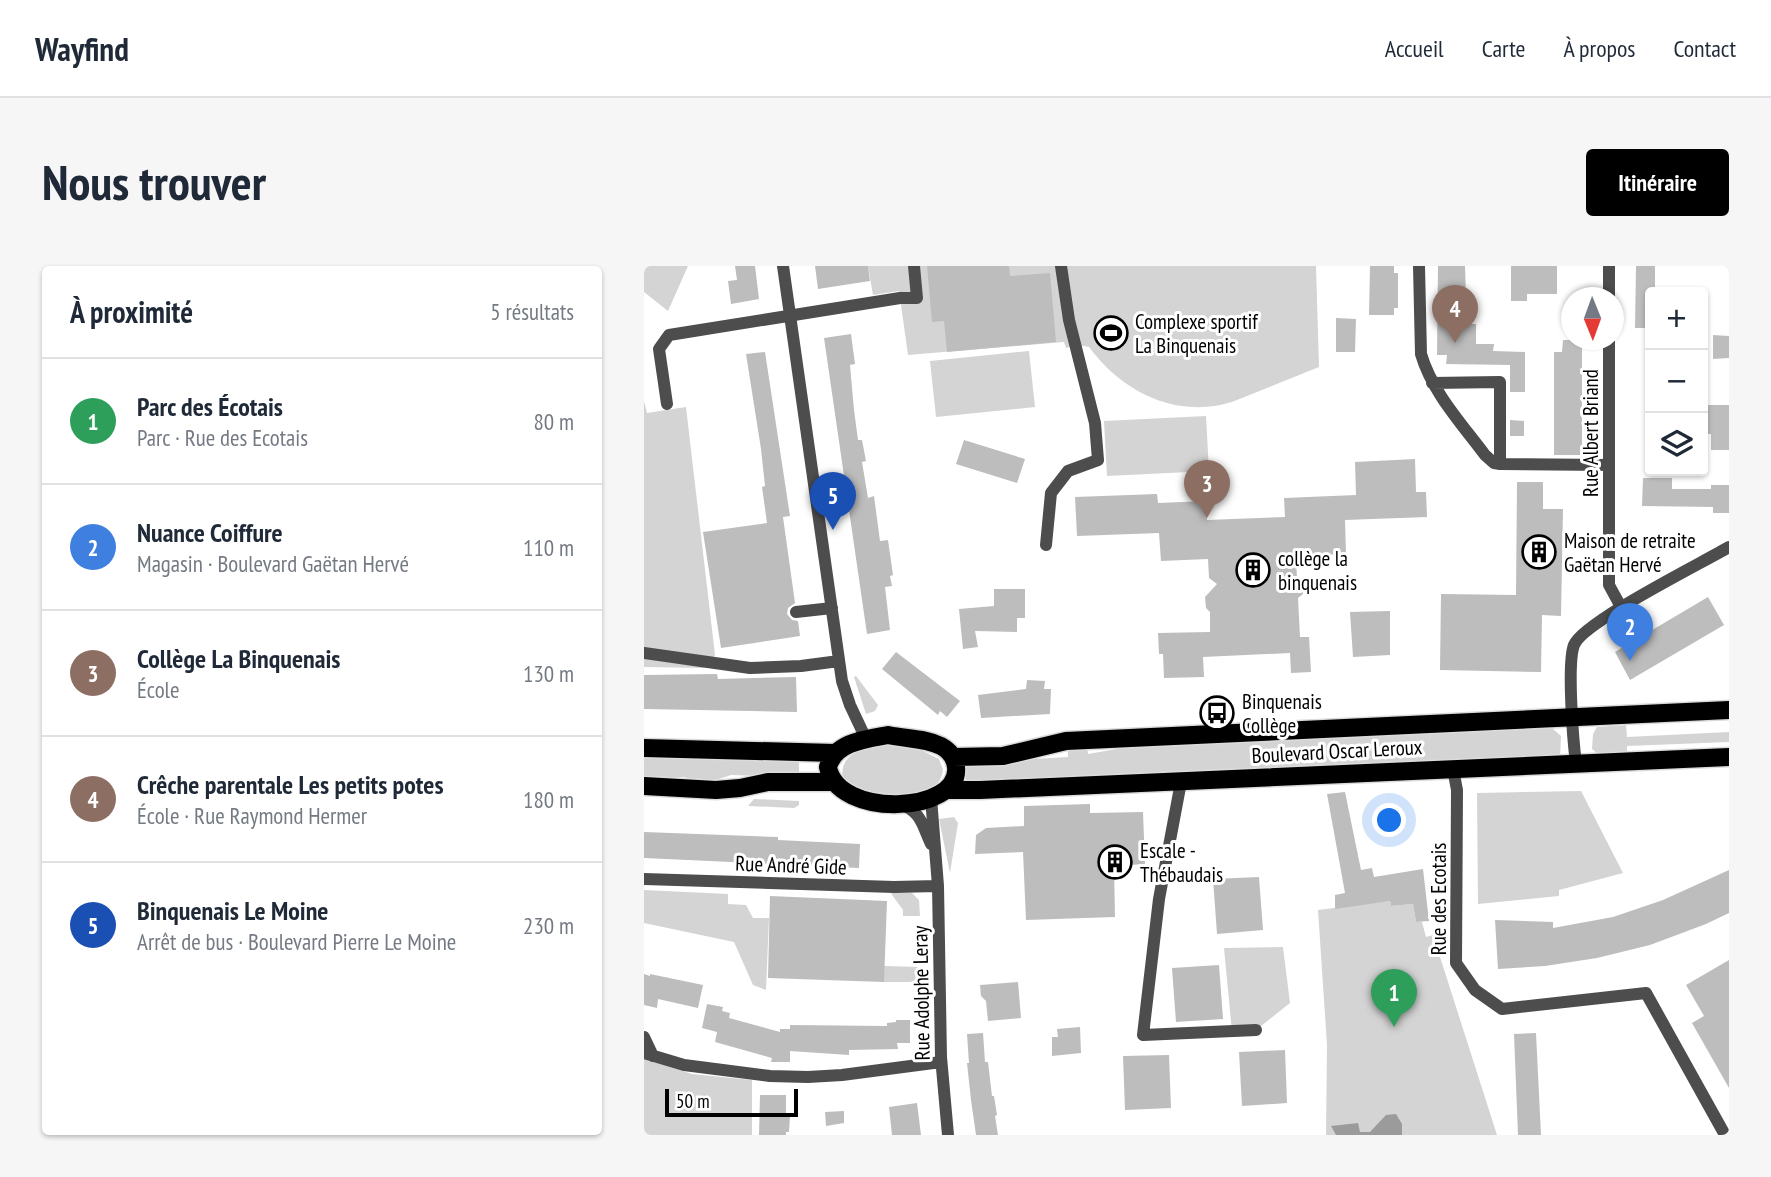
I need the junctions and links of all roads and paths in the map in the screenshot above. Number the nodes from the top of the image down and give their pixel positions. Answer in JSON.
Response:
{"nodes":[{"id":1,"x":783,"y":266,"type":"edge"},
{"id":2,"x":914,"y":266,"type":"edge"},
{"id":3,"x":1061,"y":266,"type":"edge"},
{"id":4,"x":1419,"y":266,"type":"edge"},
{"id":5,"x":1609,"y":266,"type":"edge"},
{"id":6,"x":1609,"y":287,"type":"edge"},
{"id":7,"x":790,"y":317,"type":"junction"},
{"id":8,"x":644,"y":346,"type":"edge"},
{"id":9,"x":659,"y":349,"type":"junction"},
{"id":10,"x":1609,"y":350,"type":"edge"},
{"id":11,"x":1433,"y":383,"type":"junction"},
{"id":12,"x":667,"y":404,"type":"dead end"},
{"id":13,"x":1500,"y":464,"type":"junction"},
{"id":14,"x":1609,"y":465,"type":"junction"},
{"id":15,"x":1046,"y":545,"type":"dead end"},
{"id":16,"x":1729,"y":547,"type":"edge"},
{"id":17,"x":832,"y":607,"type":"junction"},
{"id":18,"x":1621,"y":607,"type":"junction"},
{"id":19,"x":796,"y":612,"type":"dead end"},
{"id":20,"x":644,"y":653,"type":"edge"},
{"id":21,"x":839,"y":661,"type":"junction"},
{"id":22,"x":1729,"y":710,"type":"edge"},
{"id":23,"x":1574,"y":718,"type":"junction"},
{"id":24,"x":866,"y":739,"type":"junction"},
{"id":25,"x":644,"y":748,"type":"edge"},
{"id":26,"x":835,"y":752,"type":"junction"},
{"id":27,"x":954,"y":757,"type":"junction"},
{"id":28,"x":1729,"y":757,"type":"edge"},
{"id":29,"x":1576,"y":763,"type":"junction"},
{"id":30,"x":1453,"y":769,"type":"junction"},
{"id":31,"x":833,"y":782,"type":"junction"},
{"id":32,"x":1181,"y":782,"type":"junction"},
{"id":33,"x":644,"y":786,"type":"edge"},
{"id":34,"x":948,"y":790,"type":"junction"},
{"id":35,"x":931,"y":799,"type":"junction"},
{"id":36,"x":901,"y":804,"type":"junction"},
{"id":37,"x":934,"y":850,"type":"junction"},
{"id":38,"x":644,"y":879,"type":"edge"},
{"id":39,"x":937,"y":886,"type":"junction"},
{"id":40,"x":1256,"y":1030,"type":"dead end"},
{"id":41,"x":644,"y":1037,"type":"edge"},
{"id":42,"x":648,"y":1054,"type":"edge"},
{"id":43,"x":941,"y":1062,"type":"junction"},
{"id":44,"x":948,"y":1135,"type":"edge"},
{"id":45,"x":1725,"y":1135,"type":"edge"}],
"edges":[{"from":1,"to":7,"type":"street"},
{"from":2,"to":7,"type":"street"},
{"from":3,"to":15,"type":"street"},
{"from":4,"to":11,"type":"street"},
{"from":5,"to":6,"type":"street"},
{"from":7,"to":9,"type":"street"},
{"from":7,"to":17,"type":"street"},
{"from":8,"to":9,"type":"street"},
{"from":9,"to":12,"type":"street"},
{"from":10,"to":14,"type":"street","name":"Rue Albert Briand"},
{"from":11,"to":13,"type":"street"},
{"from":11,"to":13,"type":"street"},
{"from":13,"to":14,"type":"street"},
{"from":14,"to":18,"type":"street","name":"Rue Albert Briand"},
{"from":16,"to":18,"type":"street"},
{"from":17,"to":19,"type":"street"},
{"from":17,"to":21,"type":"street"},
{"from":18,"to":23,"type":"street"},
{"from":20,"to":21,"type":"street"},
{"from":21,"to":24,"type":"street"},
{"from":22,"to":23,"type":"main road","name":"Boulevard Oscar Leroux"},
{"from":23,"to":27,"type":"main road","name":"Boulevard Oscar Leroux"},
{"from":23,"to":29,"type":"street"},
{"from":24,"to":26,"type":"main road"},
{"from":24,"to":27,"type":"main road"},
{"from":25,"to":26,"type":"main road"},
{"from":26,"to":31,"type":"main road"},
{"from":27,"to":34,"type":"main road"},
{"from":28,"to":29,"type":"main road","name":"Boulevard Oscar Leroux"},
{"from":29,"to":30,"type":"main road","name":"Boulevard Oscar Leroux"},
{"from":30,"to":32,"type":"main road","name":"Boulevard Oscar Leroux"},
{"from":30,"to":45,"type":"street","name":"Rue des Ecotais"},
{"from":31,"to":33,"type":"main road"},
{"from":31,"to":36,"type":"main road"},
{"from":32,"to":34,"type":"main road","name":"Boulevard Oscar Leroux"},
{"from":32,"to":40,"type":"street"},
{"from":34,"to":35,"type":"main road"},
{"from":35,"to":36,"type":"main road"},
{"from":35,"to":37,"type":"street","name":"Rue Adolphe Leray"},
{"from":36,"to":37,"type":"street","name":"Rue Adolphe Leray"},
{"from":37,"to":39,"type":"street","name":"Rue Adolphe Leray"},
{"from":38,"to":39,"type":"street","name":"Rue André Gide"},
{"from":39,"to":43,"type":"street","name":"Rue Adolphe Leray"},
{"from":41,"to":42,"type":"street"},
{"from":42,"to":43,"type":"street"},
{"from":43,"to":44,"type":"street","name":"Rue Adolphe Leray"}]}
